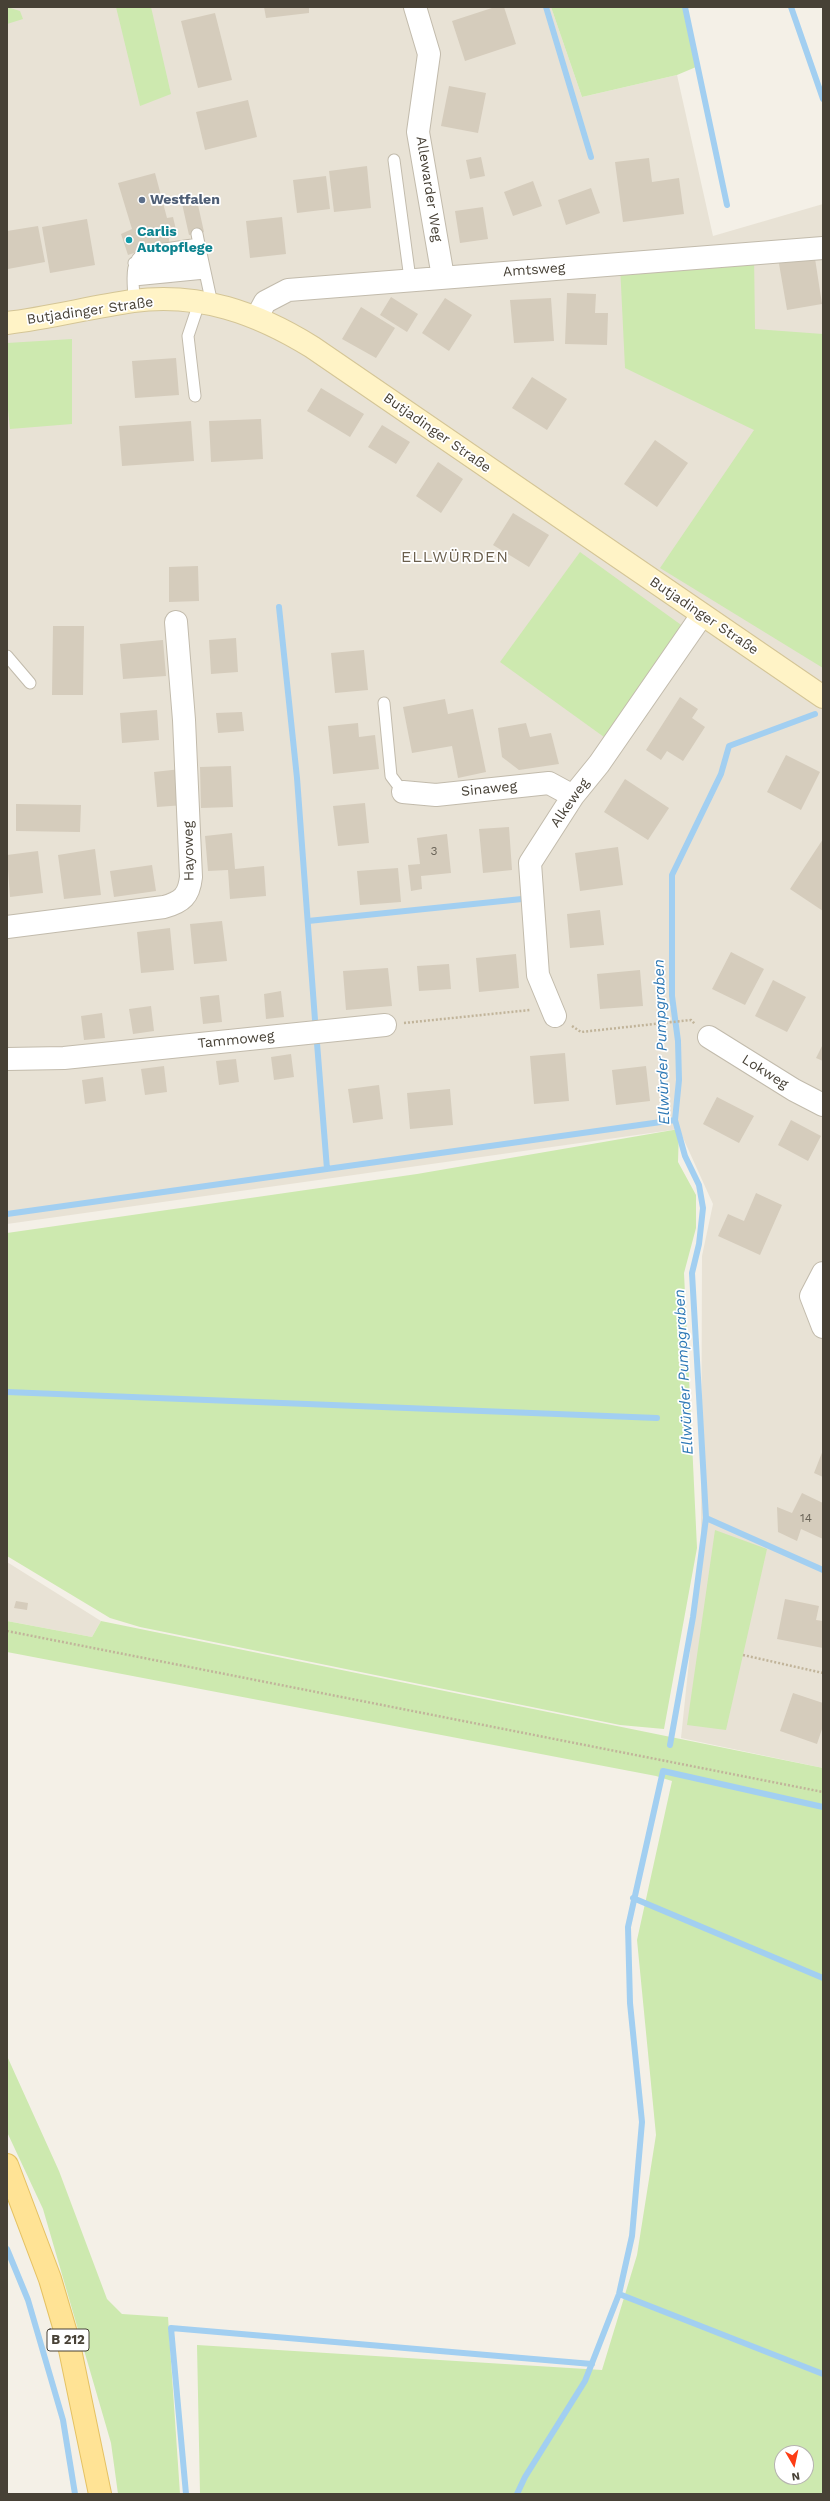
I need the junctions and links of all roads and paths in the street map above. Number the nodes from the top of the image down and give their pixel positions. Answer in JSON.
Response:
{"nodes":[{"id":1,"x":415,"y":7,"type":"edge"},
{"id":2,"x":394,"y":160,"type":"dead end"},
{"id":3,"x":823,"y":248,"type":"edge"},
{"id":4,"x":201,"y":254,"type":"junction"},
{"id":5,"x":134,"y":265,"type":"junction"},
{"id":6,"x":443,"y":277,"type":"junction"},
{"id":7,"x":410,"y":279,"type":"junction"},
{"id":8,"x":134,"y":301,"type":"junction"},
{"id":9,"x":206,"y":303,"type":"junction"},
{"id":10,"x":257,"y":317,"type":"junction"},
{"id":11,"x":7,"y":323,"type":"edge"},
{"id":12,"x":195,"y":396,"type":"dead end"},
{"id":13,"x":702,"y":615,"type":"junction"},
{"id":14,"x":176,"y":622,"type":"dead end"},
{"id":15,"x":7,"y":656,"type":"edge"},
{"id":16,"x":30,"y":683,"type":"dead end"},
{"id":17,"x":823,"y":697,"type":"edge"},
{"id":18,"x":384,"y":703,"type":"dead end"},
{"id":19,"x":403,"y":792,"type":"joint"},
{"id":20,"x":573,"y":796,"type":"junction"},
{"id":21,"x":7,"y":927,"type":"edge"},
{"id":22,"x":555,"y":1016,"type":"dead end"},
{"id":23,"x":464,"y":1018,"type":"dead end"},
{"id":24,"x":681,"y":1022,"type":"dead end"},
{"id":25,"x":668,"y":1023,"type":"dead end"},
{"id":26,"x":385,"y":1025,"type":"joint"},
{"id":27,"x":709,"y":1037,"type":"dead end"},
{"id":28,"x":7,"y":1059,"type":"edge"},
{"id":29,"x":823,"y":1105,"type":"edge"},
{"id":30,"x":823,"y":1273,"type":"edge"},
{"id":31,"x":823,"y":1327,"type":"edge"},
{"id":32,"x":7,"y":1631,"type":"edge"},
{"id":33,"x":743,"y":1655,"type":"dead end"},
{"id":34,"x":823,"y":1673,"type":"edge"},
{"id":35,"x":823,"y":1792,"type":"edge"},
{"id":36,"x":7,"y":2165,"type":"edge"},
{"id":37,"x":100,"y":2494,"type":"edge"}],
"edges":[{"from":1,"to":6,"type":"street","name":"Allewarder Weg"},
{"from":2,"to":7,"type":"lane"},
{"from":3,"to":6,"type":"street","name":"Amtsweg"},
{"from":4,"to":5,"type":"lane"},
{"from":4,"to":5,"type":"lane"},
{"from":4,"to":9,"type":"lane"},
{"from":5,"to":8,"type":"lane"},
{"from":6,"to":7,"type":"street","name":"Amtsweg"},
{"from":7,"to":10,"type":"street","name":"Amtsweg"},
{"from":8,"to":9,"type":"main road","name":"Butjadinger Straße"},
{"from":8,"to":11,"type":"main road","name":"Butjadinger Straße"},
{"from":9,"to":10,"type":"main road","name":"Butjadinger Straße"},
{"from":9,"to":12,"type":"lane"},
{"from":10,"to":13,"type":"main road","name":"Butjadinger Straße"},
{"from":13,"to":17,"type":"main road","name":"Butjadinger Straße"},
{"from":13,"to":20,"type":"street","name":"Alkeweg"},
{"from":14,"to":21,"type":"street","name":"Hayoweg"},
{"from":15,"to":16,"type":"lane"},
{"from":18,"to":19,"type":"lane"},
{"from":19,"to":20,"type":"street","name":"Sinaweg"},
{"from":20,"to":22,"type":"street","name":"Alkeweg"},
{"from":23,"to":26,"type":"path"},
{"from":24,"to":25,"type":"path"},
{"from":26,"to":28,"type":"street","name":"Tammoweg"},
{"from":27,"to":29,"type":"street","name":"Lokweg"},
{"from":30,"to":31,"type":"street"},
{"from":32,"to":35,"type":"path"},
{"from":33,"to":34,"type":"path"},
{"from":36,"to":37,"type":"main road","number":"B 212"}]}
